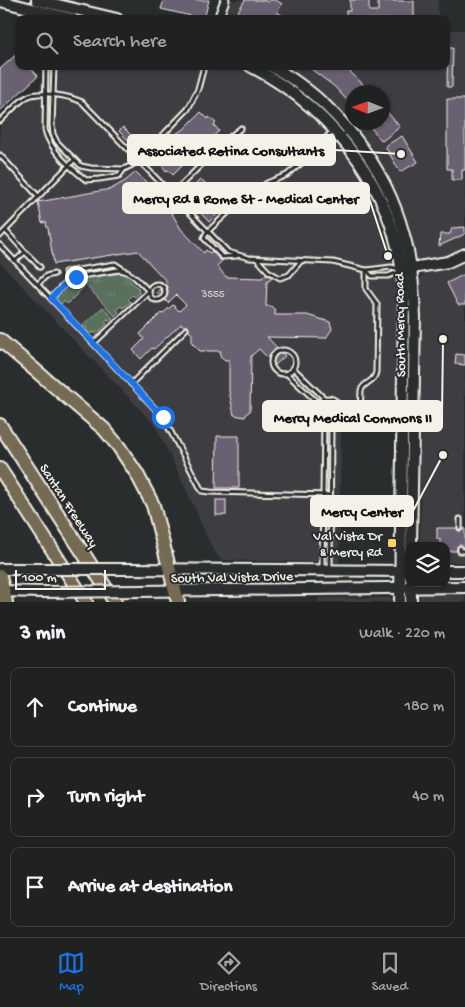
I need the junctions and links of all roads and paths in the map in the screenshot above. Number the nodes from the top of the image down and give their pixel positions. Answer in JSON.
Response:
{"nodes":[{"id":1,"x":37,"y":0,"type":"edge"},
{"id":2,"x":225,"y":0,"type":"edge"},
{"id":3,"x":0,"y":2,"type":"edge"},
{"id":4,"x":60,"y":12,"type":"edge"},
{"id":5,"x":84,"y":15,"type":"edge"},
{"id":6,"x":219,"y":15,"type":"edge"},
{"id":7,"x":46,"y":70,"type":"edge"},
{"id":8,"x":54,"y":70,"type":"edge"},
{"id":9,"x":203,"y":70,"type":"edge"},
{"id":10,"x":257,"y":70,"type":"edge"},
{"id":11,"x":277,"y":70,"type":"edge"},
{"id":12,"x":44,"y":94,"type":"junction"},
{"id":13,"x":52,"y":95,"type":"junction"},
{"id":14,"x":0,"y":122,"type":"edge"},
{"id":15,"x":241,"y":128,"type":"dead end"},
{"id":16,"x":341,"y":132,"type":"junction"},
{"id":17,"x":0,"y":155,"type":"edge"},
{"id":18,"x":310,"y":156,"type":"junction"},
{"id":19,"x":74,"y":160,"type":"junction"},
{"id":20,"x":138,"y":160,"type":"junction"},
{"id":21,"x":69,"y":165,"type":"junction"},
{"id":22,"x":124,"y":168,"type":"junction"},
{"id":23,"x":171,"y":195,"type":"junction"},
{"id":24,"x":38,"y":196,"type":"junction"},
{"id":25,"x":6,"y":231,"type":"junction"},
{"id":26,"x":207,"y":232,"type":"junction"},
{"id":27,"x":0,"y":236,"type":"edge"},
{"id":28,"x":0,"y":244,"type":"edge"},
{"id":29,"x":25,"y":252,"type":"junction"},
{"id":30,"x":465,"y":254,"type":"edge"},
{"id":31,"x":237,"y":256,"type":"junction"},
{"id":32,"x":257,"y":258,"type":"junction"},
{"id":33,"x":302,"y":260,"type":"junction"},
{"id":34,"x":15,"y":261,"type":"junction"},
{"id":35,"x":40,"y":266,"type":"dead end"},
{"id":36,"x":407,"y":269,"type":"junction"},
{"id":37,"x":125,"y":270,"type":"junction"},
{"id":38,"x":366,"y":270,"type":"junction"},
{"id":39,"x":65,"y":272,"type":"dead end"},
{"id":40,"x":54,"y":274,"type":"dead end"},
{"id":41,"x":38,"y":284,"type":"junction"},
{"id":42,"x":149,"y":291,"type":"junction"},
{"id":43,"x":51,"y":298,"type":"junction"},
{"id":44,"x":186,"y":329,"type":"dead end"},
{"id":45,"x":0,"y":340,"type":"edge"},
{"id":46,"x":94,"y":343,"type":"junction"},
{"id":47,"x":294,"y":368,"type":"junction"},
{"id":48,"x":287,"y":374,"type":"junction"},
{"id":49,"x":132,"y":384,"type":"junction"},
{"id":50,"x":324,"y":398,"type":"junction"},
{"id":51,"x":318,"y":403,"type":"junction"},
{"id":52,"x":340,"y":405,"type":"junction"},
{"id":53,"x":360,"y":405,"type":"junction"},
{"id":54,"x":405,"y":412,"type":"junction"},
{"id":55,"x":339,"y":415,"type":"junction"},
{"id":56,"x":360,"y":415,"type":"junction"},
{"id":57,"x":324,"y":421,"type":"junction"},
{"id":58,"x":330,"y":422,"type":"junction"},
{"id":59,"x":0,"y":425,"type":"edge"},
{"id":60,"x":0,"y":469,"type":"edge"},
{"id":61,"x":324,"y":495,"type":"junction"},
{"id":62,"x":330,"y":495,"type":"junction"},
{"id":63,"x":460,"y":519,"type":"dead end"},
{"id":64,"x":460,"y":528,"type":"dead end"},
{"id":65,"x":405,"y":542,"type":"edge"},
{"id":66,"x":411,"y":542,"type":"edge"},
{"id":67,"x":460,"y":548,"type":"dead end"},
{"id":68,"x":465,"y":552,"type":"edge"},
{"id":69,"x":0,"y":569,"type":"edge"},
{"id":70,"x":168,"y":569,"type":"junction"},
{"id":71,"x":326,"y":571,"type":"junction"},
{"id":72,"x":405,"y":571,"type":"edge"},
{"id":73,"x":450,"y":571,"type":"edge"},
{"id":74,"x":465,"y":571,"type":"edge"},
{"id":75,"x":0,"y":576,"type":"edge"},
{"id":76,"x":405,"y":586,"type":"edge"},
{"id":77,"x":407,"y":587,"type":"edge"},
{"id":78,"x":407,"y":587,"type":"edge"},
{"id":79,"x":436,"y":587,"type":"edge"},
{"id":80,"x":465,"y":588,"type":"edge"},
{"id":81,"x":3,"y":595,"type":"edge"},
{"id":82,"x":176,"y":596,"type":"edge"},
{"id":83,"x":86,"y":602,"type":"edge"},
{"id":84,"x":115,"y":602,"type":"edge"},
{"id":85,"x":400,"y":602,"type":"edge"},
{"id":86,"x":411,"y":602,"type":"edge"}],
"edges":[{"from":1,"to":4,"type":"main road"},
{"from":2,"to":6,"type":"street"},
{"from":3,"to":4,"type":"main road"},
{"from":4,"to":5,"type":"main road"},
{"from":7,"to":12,"type":"lane"},
{"from":8,"to":13,"type":"lane"},
{"from":9,"to":20,"type":"lane"},
{"from":10,"to":16,"type":"main road","name":"South Mercy Road"},
{"from":11,"to":16,"type":"main road","name":"South Mercy Road"},
{"from":12,"to":13,"type":"lane"},
{"from":12,"to":14,"type":"lane"},
{"from":12,"to":21,"type":"lane"},
{"from":13,"to":19,"type":"lane"},
{"from":13,"to":20,"type":"lane"},
{"from":15,"to":23,"type":"lane"},
{"from":16,"to":18,"type":"lane"},
{"from":16,"to":18,"type":"lane"},
{"from":16,"to":36,"type":"main road","name":"South Mercy Road"},
{"from":17,"to":24,"type":"lane"},
{"from":18,"to":26,"type":"lane"},
{"from":19,"to":21,"type":"lane"},
{"from":19,"to":22,"type":"lane"},
{"from":20,"to":22,"type":"lane"},
{"from":20,"to":23,"type":"lane"},
{"from":21,"to":22,"type":"lane"},
{"from":21,"to":24,"type":"lane"},
{"from":23,"to":26,"type":"lane"},
{"from":24,"to":25,"type":"lane"},
{"from":25,"to":27,"type":"lane"},
{"from":25,"to":29,"type":"lane"},
{"from":26,"to":31,"type":"lane"},
{"from":26,"to":31,"type":"lane"},
{"from":28,"to":34,"type":"lane"},
{"from":29,"to":34,"type":"lane"},
{"from":29,"to":35,"type":"lane"},
{"from":30,"to":36,"type":"main road"},
{"from":31,"to":32,"type":"lane"},
{"from":32,"to":33,"type":"lane"},
{"from":32,"to":33,"type":"lane"},
{"from":33,"to":38,"type":"lane"},
{"from":34,"to":41,"type":"lane"},
{"from":36,"to":38,"type":"lane"},
{"from":36,"to":38,"type":"lane"},
{"from":36,"to":54,"type":"main road","name":"South Mercy Road"},
{"from":36,"to":66,"type":"main road","name":"South Mercy Road"},
{"from":37,"to":39,"type":"lane"},
{"from":37,"to":42,"type":"lane"},
{"from":37,"to":43,"type":"lane"},
{"from":38,"to":53,"type":"lane"},
{"from":40,"to":41,"type":"lane"},
{"from":41,"to":43,"type":"lane"},
{"from":42,"to":42,"type":"lane"},
{"from":42,"to":46,"type":"lane"},
{"from":43,"to":46,"type":"lane"},
{"from":44,"to":49,"type":"lane"},
{"from":45,"to":70,"type":"highway"},
{"from":46,"to":49,"type":"lane"},
{"from":47,"to":48,"type":"lane"},
{"from":47,"to":48,"type":"lane"},
{"from":47,"to":50,"type":"lane"},
{"from":48,"to":51,"type":"lane"},
{"from":49,"to":61,"type":"lane"},
{"from":50,"to":51,"type":"lane"},
{"from":50,"to":52,"type":"lane"},
{"from":51,"to":57,"type":"lane"},
{"from":52,"to":53,"type":"lane"},
{"from":52,"to":55,"type":"lane"},
{"from":53,"to":54,"type":"lane"},
{"from":53,"to":56,"type":"lane"},
{"from":54,"to":56,"type":"lane"},
{"from":54,"to":65,"type":"main road","name":"South Mercy Road"},
{"from":55,"to":56,"type":"lane"},
{"from":55,"to":58,"type":"lane"},
{"from":57,"to":58,"type":"lane"},
{"from":57,"to":61,"type":"lane"},
{"from":58,"to":62,"type":"lane"},
{"from":59,"to":84,"type":"highway","name":"Santan Freeway"},
{"from":60,"to":83,"type":"highway"},
{"from":61,"to":62,"type":"lane"},
{"from":61,"to":71,"type":"lane"},
{"from":62,"to":71,"type":"lane"},
{"from":63,"to":64,"type":"lane"},
{"from":67,"to":68,"type":"lane"},
{"from":69,"to":70,"type":"main road","name":"South Val Vista Drive","bridge":true},
{"from":70,"to":71,"type":"main road","name":"South Val Vista Drive"},
{"from":70,"to":82,"type":"highway"},
{"from":71,"to":72,"type":"main road","name":"South Val Vista Drive"},
{"from":73,"to":74,"type":"main road"},
{"from":75,"to":81,"type":"highway"},
{"from":76,"to":82,"type":"main road","name":"South Val Vista Drive"},
{"from":77,"to":85,"type":"main road"},
{"from":78,"to":86,"type":"main road"},
{"from":79,"to":80,"type":"main road","name":"South Val Vista Drive"},
{"from":81,"to":82,"type":"main road","name":"South Val Vista Drive","bridge":true}]}
